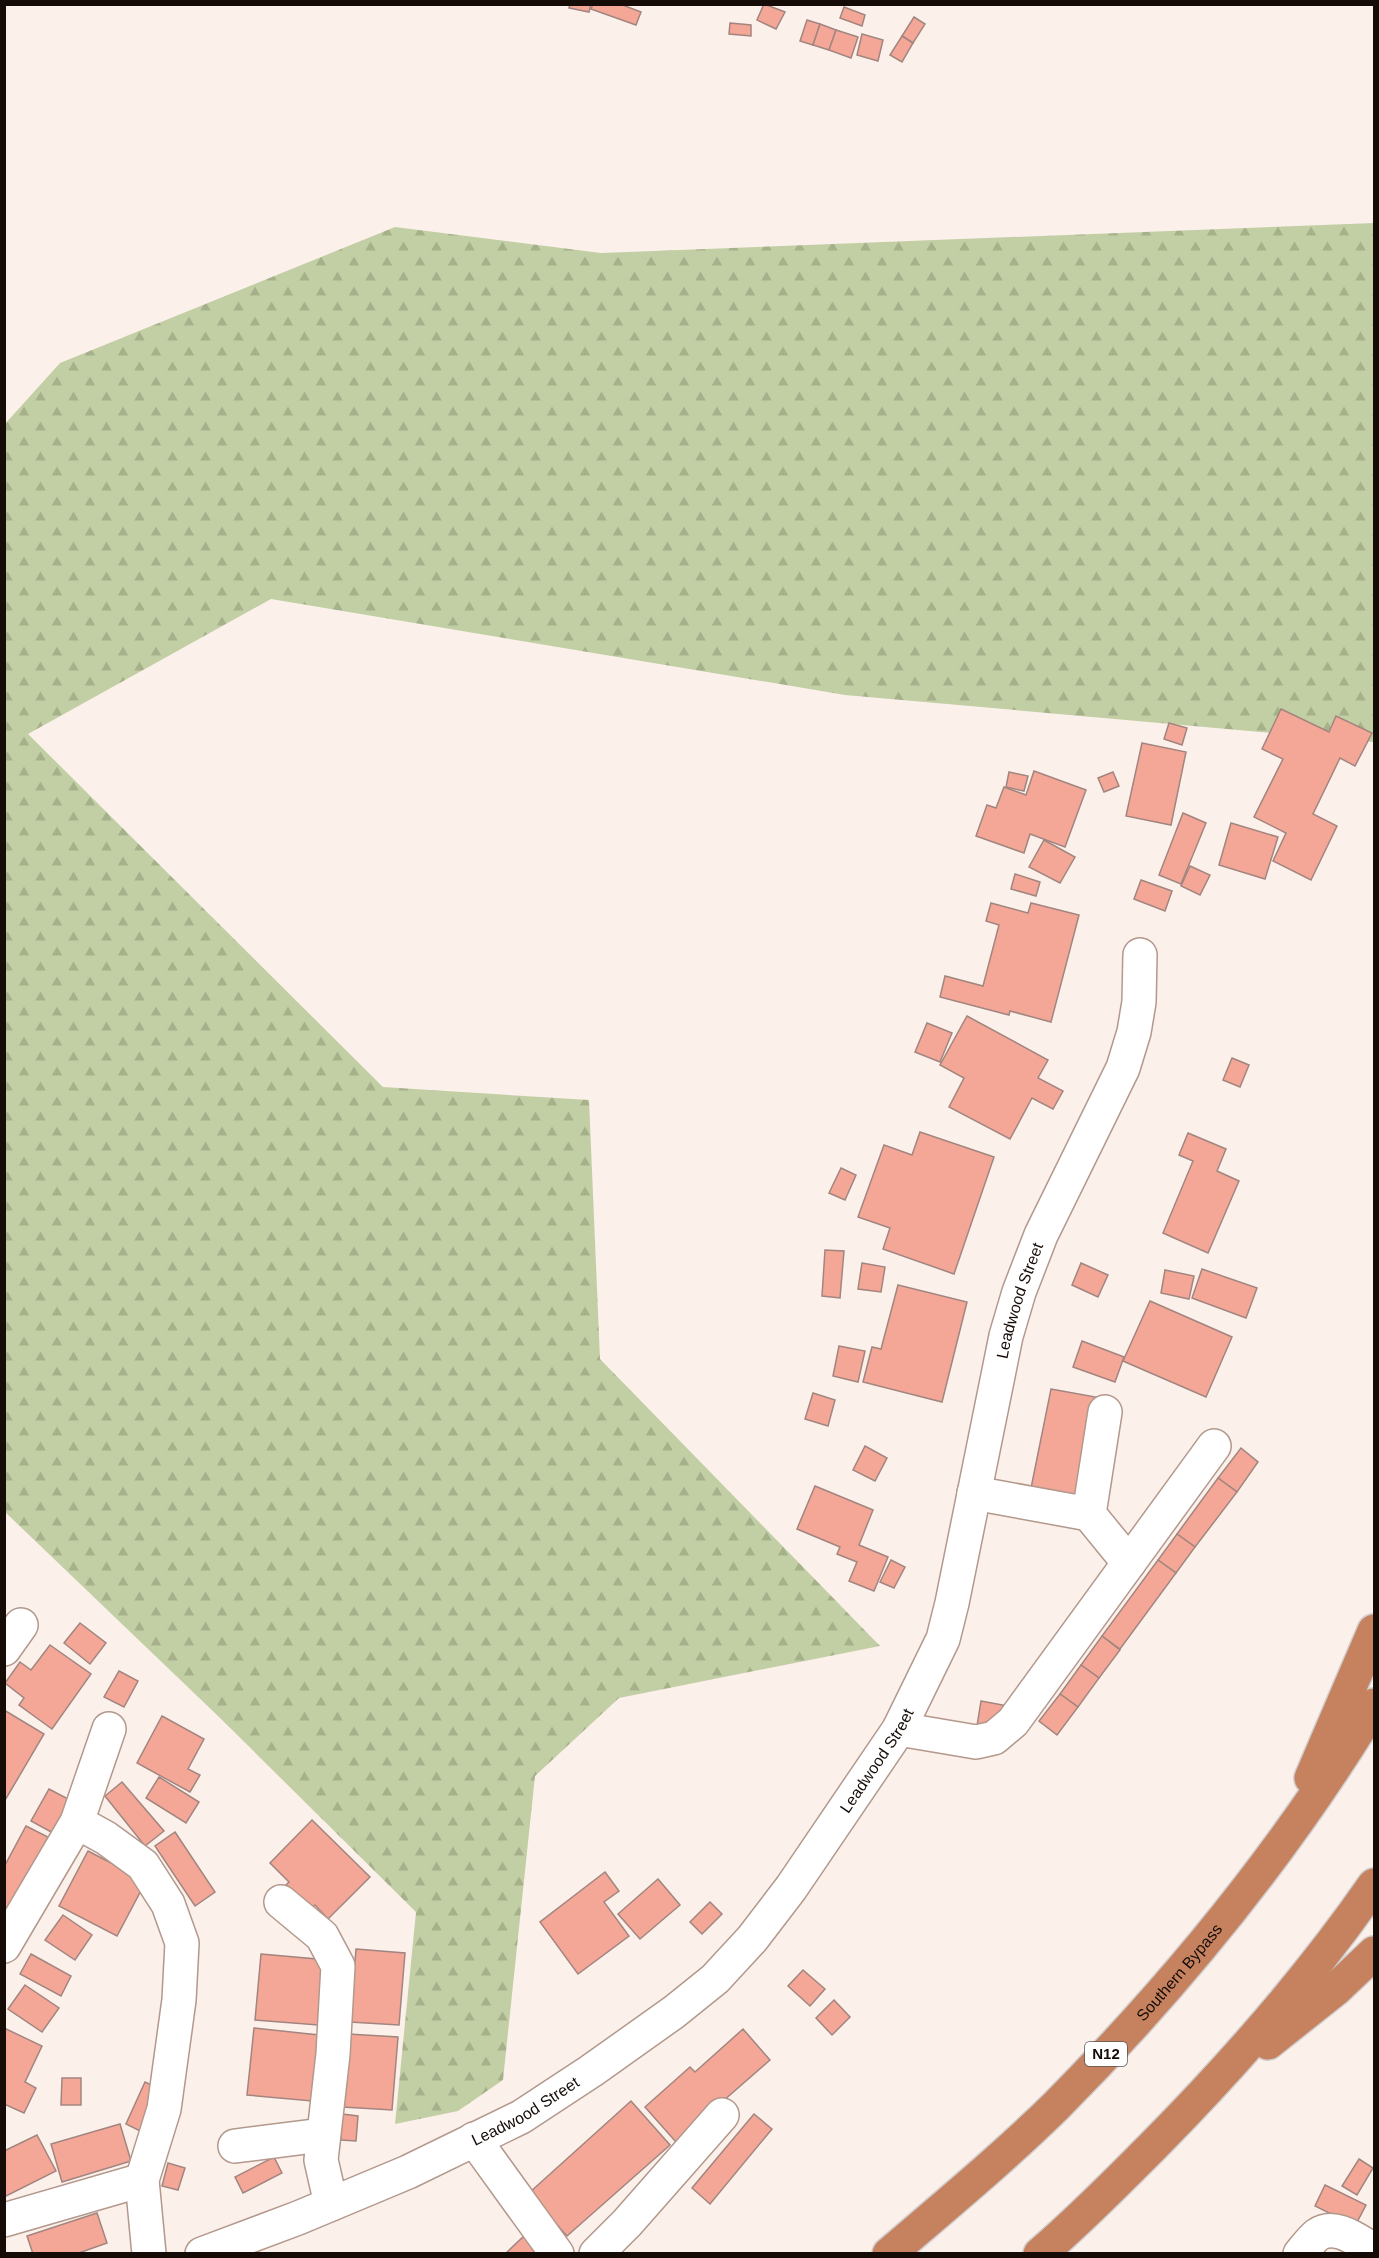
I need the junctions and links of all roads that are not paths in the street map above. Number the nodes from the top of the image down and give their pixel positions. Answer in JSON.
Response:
{"nodes":[{"id":1,"x":1140,"y":955,"type":"dead end"},
{"id":2,"x":1105,"y":1412,"type":"dead end"},
{"id":3,"x":1214,"y":1446,"type":"dead end"},
{"id":4,"x":974,"y":1493,"type":"junction"},
{"id":5,"x":1089,"y":1514,"type":"junction"},
{"id":6,"x":1129,"y":1563,"type":"junction"},
{"id":7,"x":1374,"y":1631,"type":"edge"},
{"id":8,"x":1374,"y":1705,"type":"edge"},
{"id":9,"x":109,"y":1729,"type":"dead end"},
{"id":10,"x":899,"y":1729,"type":"junction"},
{"id":11,"x":77,"y":1822,"type":"junction"},
{"id":12,"x":1294,"y":1828,"type":"junction"},
{"id":13,"x":1374,"y":1885,"type":"edge"},
{"id":14,"x":281,"y":1902,"type":"dead end"},
{"id":15,"x":4,"y":1946,"type":"edge"},
{"id":16,"x":1374,"y":1953,"type":"edge"},
{"id":17,"x":1208,"y":2090,"type":"junction"},
{"id":18,"x":722,"y":2115,"type":"dead end"},
{"id":19,"x":322,"y":2135,"type":"junction"},
{"id":20,"x":474,"y":2139,"type":"junction"},
{"id":21,"x":235,"y":2146,"type":"dead end"},
{"id":22,"x":142,"y":2180,"type":"junction"},
{"id":23,"x":331,"y":2204,"type":"junction"},
{"id":24,"x":4,"y":2220,"type":"edge"},
{"id":25,"x":1374,"y":2250,"type":"edge"},
{"id":26,"x":149,"y":2253,"type":"edge"},
{"id":27,"x":202,"y":2253,"type":"edge"},
{"id":28,"x":557,"y":2253,"type":"edge"},
{"id":29,"x":596,"y":2253,"type":"edge"},
{"id":30,"x":889,"y":2253,"type":"edge"},
{"id":31,"x":1040,"y":2253,"type":"edge"},
{"id":32,"x":1300,"y":2253,"type":"edge"}],
"edges":[{"from":1,"to":4,"type":"street","name":"Leadwood Street"},
{"from":2,"to":5,"type":"street"},
{"from":3,"to":6,"type":"street"},
{"from":4,"to":5,"type":"street"},
{"from":4,"to":10,"type":"street","name":"Leadwood Street"},
{"from":5,"to":6,"type":"street"},
{"from":6,"to":10,"type":"street"},
{"from":7,"to":12,"type":"highway"},
{"from":8,"to":12,"type":"highway","name":"Southern Bypass","number":"N12"},
{"from":9,"to":11,"type":"street"},
{"from":10,"to":20,"type":"street","name":"Leadwood Street"},
{"from":11,"to":15,"type":"street"},
{"from":11,"to":22,"type":"street"},
{"from":12,"to":30,"type":"highway","name":"Southern Bypass","number":"N12"},
{"from":13,"to":17,"type":"highway"},
{"from":14,"to":19,"type":"street"},
{"from":16,"to":17,"type":"highway"},
{"from":17,"to":31,"type":"highway"},
{"from":18,"to":29,"type":"street"},
{"from":19,"to":21,"type":"street"},
{"from":19,"to":23,"type":"street"},
{"from":20,"to":23,"type":"street","name":"Leadwood Street"},
{"from":20,"to":28,"type":"street"},
{"from":22,"to":24,"type":"street"},
{"from":22,"to":26,"type":"street"},
{"from":23,"to":27,"type":"street","name":"Leadwood Street"},
{"from":25,"to":32,"type":"street"}]}
